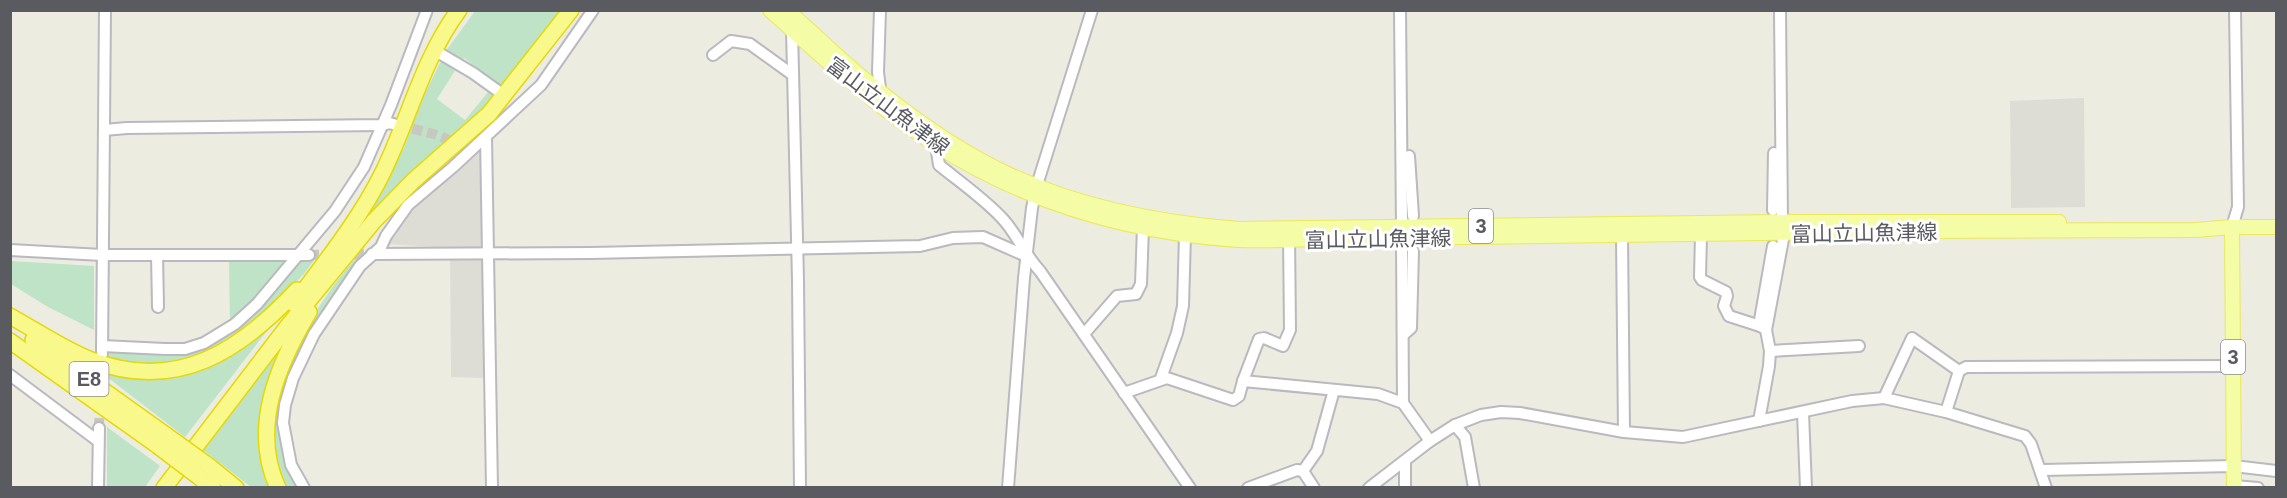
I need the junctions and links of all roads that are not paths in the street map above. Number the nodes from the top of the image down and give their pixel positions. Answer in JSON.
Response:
{"nodes":[{"id":1,"x":105,"y":10,"type":"edge"},
{"id":2,"x":427,"y":10,"type":"edge"},
{"id":3,"x":459,"y":10,"type":"edge"},
{"id":4,"x":571,"y":10,"type":"edge"},
{"id":5,"x":593,"y":10,"type":"edge"},
{"id":6,"x":770,"y":10,"type":"edge"},
{"id":7,"x":880,"y":10,"type":"edge"},
{"id":8,"x":1092,"y":10,"type":"edge"},
{"id":9,"x":1400,"y":10,"type":"edge"},
{"id":10,"x":1780,"y":10,"type":"edge"},
{"id":11,"x":2235,"y":10,"type":"edge"},
{"id":12,"x":789,"y":12,"type":"edge"},
{"id":13,"x":792,"y":30,"type":"junction"},
{"id":14,"x":434,"y":50,"type":"junction"},
{"id":15,"x":712,"y":55,"type":"dead end"},
{"id":16,"x":793,"y":75,"type":"junction"},
{"id":17,"x":505,"y":96,"type":"junction"},
{"id":18,"x":881,"y":99,"type":"junction"},
{"id":19,"x":1781,"y":117,"type":"junction"},
{"id":20,"x":381,"y":125,"type":"junction"},
{"id":21,"x":396,"y":125,"type":"tunnel mouth"},
{"id":22,"x":104,"y":130,"type":"junction"},
{"id":23,"x":1402,"y":130,"type":"junction"},
{"id":24,"x":486,"y":137,"type":"junction"},
{"id":25,"x":936,"y":145,"type":"junction"},
{"id":26,"x":1036,"y":190,"type":"junction"},
{"id":27,"x":1773,"y":210,"type":"dead end"},
{"id":28,"x":1413,"y":216,"type":"dead end"},
{"id":29,"x":1143,"y":227,"type":"junction"},
{"id":30,"x":2232,"y":227,"type":"junction"},
{"id":31,"x":2277,"y":227,"type":"edge"},
{"id":32,"x":1783,"y":228,"type":"junction"},
{"id":33,"x":1402,"y":233,"type":"junction"},
{"id":34,"x":1289,"y":234,"type":"junction"},
{"id":35,"x":1185,"y":235,"type":"junction"},
{"id":36,"x":1701,"y":235,"type":"junction"},
{"id":37,"x":1622,"y":236,"type":"junction"},
{"id":38,"x":1773,"y":246,"type":"dead end"},
{"id":39,"x":335,"y":247,"type":"junction"},
{"id":40,"x":797,"y":248,"type":"junction"},
{"id":41,"x":10,"y":250,"type":"edge"},
{"id":42,"x":1413,"y":251,"type":"dead end"},
{"id":43,"x":488,"y":253,"type":"junction"},
{"id":44,"x":372,"y":254,"type":"junction"},
{"id":45,"x":102,"y":255,"type":"junction"},
{"id":46,"x":158,"y":255,"type":"junction"},
{"id":47,"x":304,"y":255,"type":"junction"},
{"id":48,"x":1026,"y":256,"type":"junction"},
{"id":49,"x":339,"y":263,"type":"junction"},
{"id":50,"x":158,"y":307,"type":"dead end"},
{"id":51,"x":10,"y":316,"type":"edge"},
{"id":52,"x":10,"y":324,"type":"edge"},
{"id":53,"x":1763,"y":328,"type":"junction"},
{"id":54,"x":1084,"y":334,"type":"junction"},
{"id":55,"x":1403,"y":335,"type":"junction"},
{"id":56,"x":15,"y":344,"type":"edge"},
{"id":57,"x":1859,"y":346,"type":"dead end"},
{"id":58,"x":1770,"y":351,"type":"junction"},
{"id":59,"x":2233,"y":366,"type":"junction"},
{"id":60,"x":1959,"y":371,"type":"junction"},
{"id":61,"x":10,"y":375,"type":"edge"},
{"id":62,"x":1161,"y":378,"type":"junction"},
{"id":63,"x":1243,"y":381,"type":"junction"},
{"id":64,"x":1334,"y":390,"type":"junction"},
{"id":65,"x":1124,"y":393,"type":"junction"},
{"id":66,"x":1884,"y":398,"type":"junction"},
{"id":67,"x":1403,"y":403,"type":"junction"},
{"id":68,"x":1803,"y":412,"type":"junction"},
{"id":69,"x":1946,"y":412,"type":"junction"},
{"id":70,"x":1759,"y":421,"type":"junction"},
{"id":71,"x":1455,"y":425,"type":"junction"},
{"id":72,"x":99,"y":428,"type":"tunnel mouth"},
{"id":73,"x":1624,"y":432,"type":"junction"},
{"id":74,"x":98,"y":441,"type":"junction"},
{"id":75,"x":1430,"y":441,"type":"junction"},
{"id":76,"x":160,"y":444,"type":"junction"},
{"id":77,"x":1405,"y":462,"type":"junction"},
{"id":78,"x":2234,"y":466,"type":"junction"},
{"id":79,"x":2042,"y":470,"type":"junction"},
{"id":80,"x":1303,"y":471,"type":"junction"},
{"id":81,"x":2277,"y":471,"type":"edge"},
{"id":82,"x":202,"y":478,"type":"edge"},
{"id":83,"x":2234,"y":487,"type":"edge"},
{"id":84,"x":98,"y":488,"type":"edge"},
{"id":85,"x":153,"y":488,"type":"edge"},
{"id":86,"x":164,"y":488,"type":"edge"},
{"id":87,"x":213,"y":488,"type":"edge"},
{"id":88,"x":236,"y":488,"type":"edge"},
{"id":89,"x":278,"y":488,"type":"edge"},
{"id":90,"x":304,"y":488,"type":"edge"},
{"id":91,"x":492,"y":488,"type":"edge"},
{"id":92,"x":800,"y":488,"type":"edge"},
{"id":93,"x":1008,"y":488,"type":"edge"},
{"id":94,"x":1190,"y":488,"type":"edge"},
{"id":95,"x":1248,"y":488,"type":"edge"},
{"id":96,"x":1314,"y":488,"type":"edge"},
{"id":97,"x":1369,"y":488,"type":"edge"},
{"id":98,"x":1406,"y":488,"type":"edge"},
{"id":99,"x":1474,"y":488,"type":"edge"},
{"id":100,"x":1806,"y":488,"type":"edge"},
{"id":101,"x":2046,"y":488,"type":"edge"},
{"id":102,"x":2258,"y":488,"type":"edge"}],
"edges":[{"from":1,"to":22,"type":"street"},
{"from":2,"to":20,"type":"street"},
{"from":3,"to":14,"type":"highway"},
{"from":4,"to":17,"type":"highway"},
{"from":5,"to":24,"type":"street"},
{"from":6,"to":13,"type":"main road","name":"富山立山魚津線","number":"3"},
{"from":7,"to":18,"type":"street"},
{"from":8,"to":26,"type":"street"},
{"from":9,"to":23,"type":"street"},
{"from":10,"to":19,"type":"street"},
{"from":11,"to":30,"type":"street"},
{"from":12,"to":18,"type":"main road","name":"富山立山魚津線","number":"3"},
{"from":13,"to":16,"type":"street"},
{"from":13,"to":18,"type":"main road","name":"富山立山魚津線","number":"3"},
{"from":14,"to":17,"type":"street"},
{"from":14,"to":39,"type":"highway"},
{"from":15,"to":16,"type":"street"},
{"from":16,"to":40,"type":"street"},
{"from":17,"to":49,"type":"highway"},
{"from":18,"to":25,"type":"main road","name":"富山立山魚津線","number":"3"},
{"from":18,"to":26,"type":"main road","name":"富山立山魚津線","number":"3"},
{"from":19,"to":27,"type":"street"},
{"from":19,"to":32,"type":"street"},
{"from":20,"to":21,"type":"street"},
{"from":20,"to":22,"type":"street"},
{"from":20,"to":47,"type":"street"},
{"from":22,"to":45,"type":"street"},
{"from":23,"to":28,"type":"street"},
{"from":23,"to":33,"type":"street"},
{"from":24,"to":43,"type":"street"},
{"from":24,"to":44,"type":"street"},
{"from":25,"to":26,"type":"main road","name":"富山立山魚津線","number":"3"},
{"from":25,"to":48,"type":"street"},
{"from":26,"to":29,"type":"main road","name":"富山立山魚津線","number":"3"},
{"from":26,"to":34,"type":"main road","name":"富山立山魚津線","number":"3"},
{"from":26,"to":48,"type":"street"},
{"from":29,"to":35,"type":"main road","name":"富山立山魚津線","number":"3"},
{"from":29,"to":54,"type":"street"},
{"from":30,"to":31,"type":"main road","name":"富山立山魚津線"},
{"from":30,"to":32,"type":"main road","name":"富山立山魚津線","number":"3"},
{"from":30,"to":59,"type":"main road","number":"3"},
{"from":32,"to":33,"type":"main road","name":"富山立山魚津線","number":"3"},
{"from":32,"to":36,"type":"main road","name":"富山立山魚津線","number":"3"},
{"from":32,"to":53,"type":"street"},
{"from":33,"to":34,"type":"main road","name":"富山立山魚津線","number":"3"},
{"from":33,"to":37,"type":"main road","name":"富山立山魚津線","number":"3"},
{"from":33,"to":55,"type":"street"},
{"from":34,"to":35,"type":"main road","name":"富山立山魚津線","number":"3"},
{"from":34,"to":63,"type":"street"},
{"from":35,"to":62,"type":"street"},
{"from":36,"to":37,"type":"main road","name":"富山立山魚津線","number":"3"},
{"from":36,"to":53,"type":"street"},
{"from":37,"to":73,"type":"street"},
{"from":38,"to":53,"type":"street"},
{"from":39,"to":51,"type":"highway"},
{"from":39,"to":85,"type":"highway"},
{"from":40,"to":43,"type":"street"},
{"from":40,"to":48,"type":"street"},
{"from":40,"to":92,"type":"street"},
{"from":41,"to":45,"type":"street"},
{"from":42,"to":55,"type":"street"},
{"from":43,"to":44,"type":"street"},
{"from":43,"to":91,"type":"street"},
{"from":44,"to":90,"type":"street"},
{"from":45,"to":46,"type":"street"},
{"from":45,"to":47,"type":"street"},
{"from":46,"to":47,"type":"street"},
{"from":46,"to":50,"type":"street"},
{"from":48,"to":54,"type":"street"},
{"from":48,"to":93,"type":"street"},
{"from":49,"to":86,"type":"highway"},
{"from":49,"to":89,"type":"highway"},
{"from":52,"to":76,"type":"highway","number":"E8"},
{"from":53,"to":58,"type":"street"},
{"from":54,"to":65,"type":"street"},
{"from":55,"to":67,"type":"street"},
{"from":56,"to":76,"type":"highway","number":"E8"},
{"from":57,"to":58,"type":"street"},
{"from":58,"to":70,"type":"street"},
{"from":59,"to":60,"type":"street"},
{"from":59,"to":78,"type":"main road","number":"3"},
{"from":60,"to":66,"type":"street"},
{"from":60,"to":69,"type":"street"},
{"from":61,"to":74,"type":"street"},
{"from":62,"to":63,"type":"street"},
{"from":62,"to":65,"type":"street"},
{"from":63,"to":64,"type":"street"},
{"from":64,"to":67,"type":"street"},
{"from":64,"to":80,"type":"street"},
{"from":65,"to":94,"type":"street"},
{"from":66,"to":68,"type":"street"},
{"from":66,"to":69,"type":"street"},
{"from":67,"to":75,"type":"street"},
{"from":68,"to":70,"type":"street"},
{"from":68,"to":100,"type":"street"},
{"from":69,"to":79,"type":"street"},
{"from":70,"to":73,"type":"street"},
{"from":71,"to":73,"type":"street"},
{"from":71,"to":75,"type":"street"},
{"from":71,"to":99,"type":"street"},
{"from":72,"to":74,"type":"street"},
{"from":74,"to":84,"type":"street"},
{"from":75,"to":77,"type":"street"},
{"from":76,"to":82,"type":"highway","number":"E8","bridge":true},
{"from":77,"to":97,"type":"street"},
{"from":77,"to":98,"type":"street"},
{"from":78,"to":79,"type":"street"},
{"from":78,"to":81,"type":"street"},
{"from":78,"to":83,"type":"main road","number":"3"},
{"from":79,"to":101,"type":"street"},
{"from":80,"to":95,"type":"street"},
{"from":80,"to":96,"type":"street"},
{"from":82,"to":87,"type":"highway","number":"E8"},
{"from":82,"to":88,"type":"highway","number":"E8"},
{"from":83,"to":102,"type":"street"}]}
